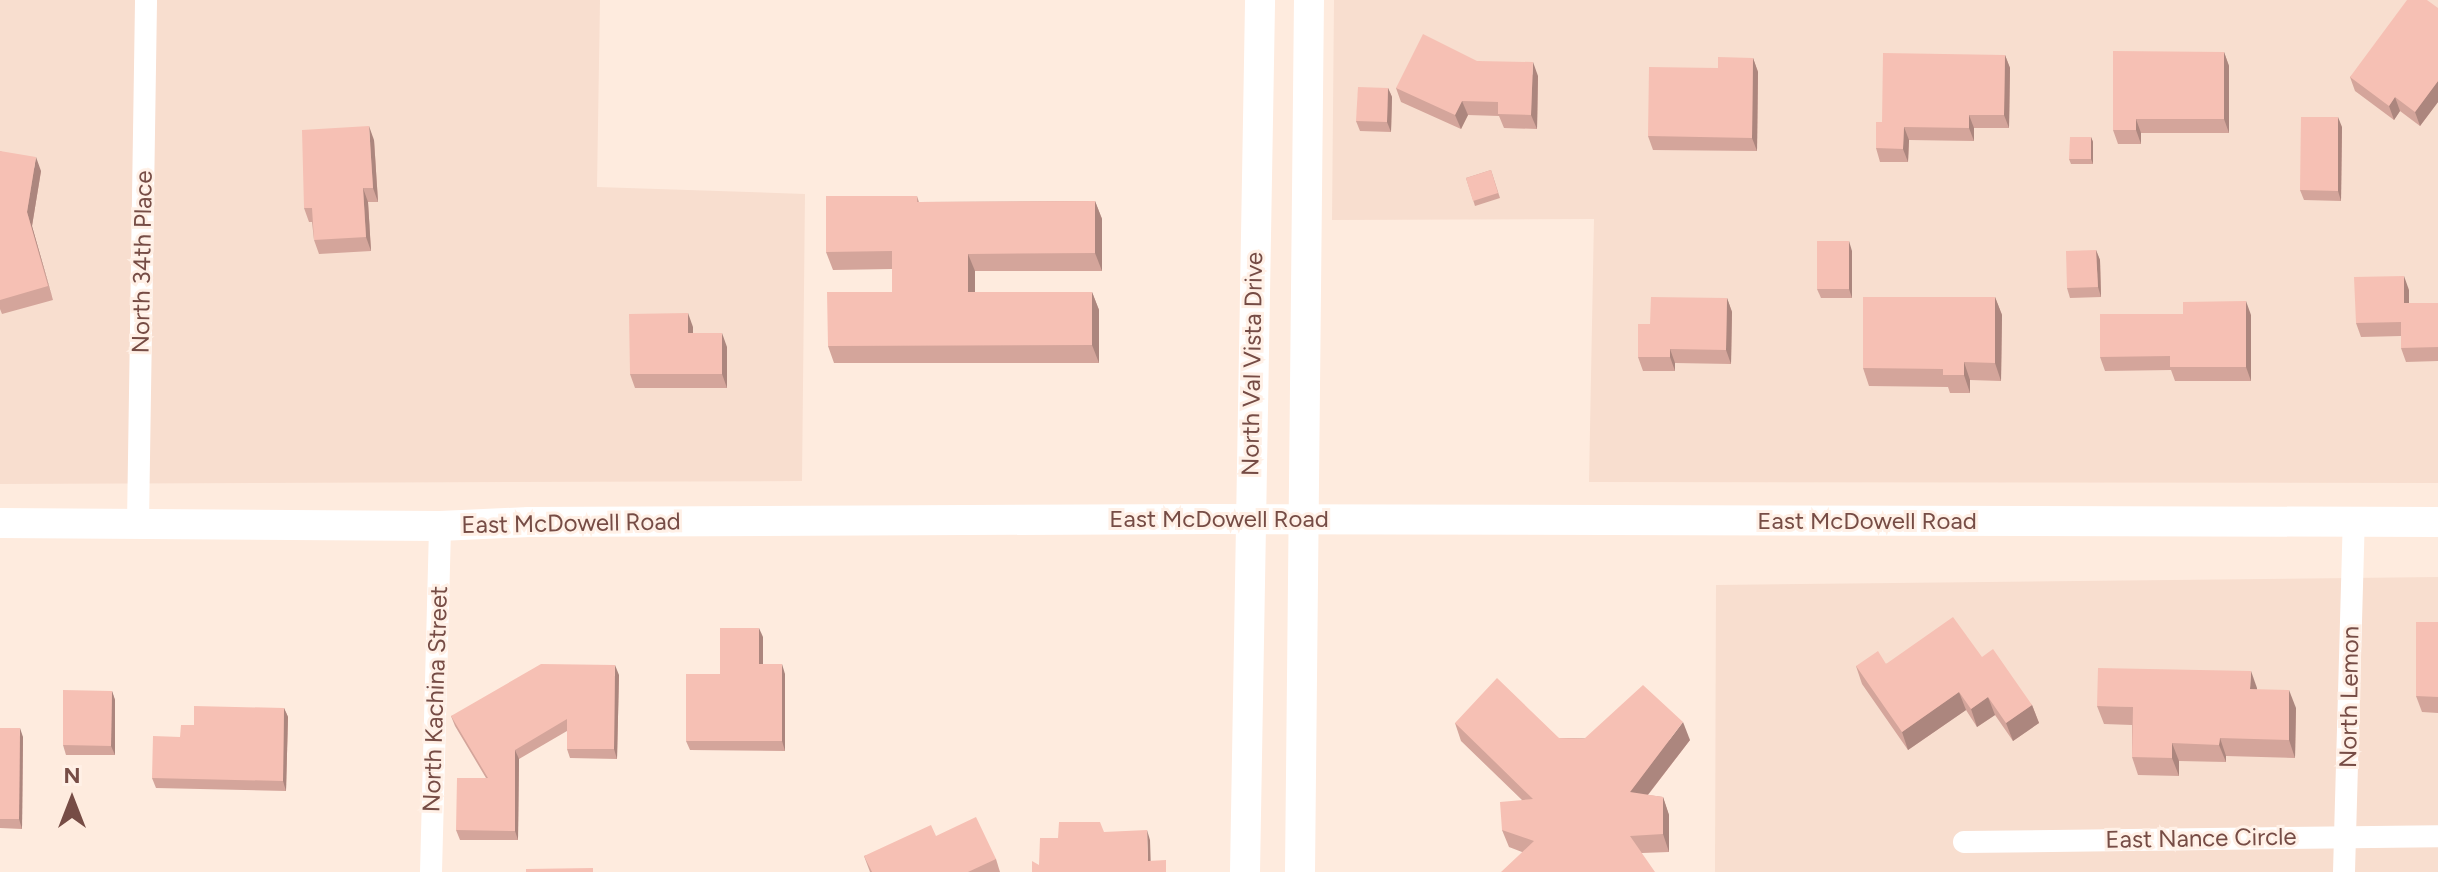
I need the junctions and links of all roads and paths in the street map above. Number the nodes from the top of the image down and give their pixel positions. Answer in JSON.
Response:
{"nodes":[{"id":1,"x":146,"y":0,"type":"edge"},
{"id":2,"x":1260,"y":0,"type":"edge"},
{"id":3,"x":1309,"y":0,"type":"edge"},
{"id":4,"x":1249,"y":519,"type":"junction"},
{"id":5,"x":1306,"y":519,"type":"junction"},
{"id":6,"x":2354,"y":522,"type":"junction"},
{"id":7,"x":2438,"y":522,"type":"edge"},
{"id":8,"x":0,"y":523,"type":"edge"},
{"id":9,"x":138,"y":523,"type":"junction"},
{"id":10,"x":440,"y":526,"type":"junction"},
{"id":11,"x":2346,"y":836,"type":"junction"},
{"id":12,"x":2438,"y":836,"type":"edge"},
{"id":13,"x":1964,"y":842,"type":"dead end"},
{"id":14,"x":431,"y":872,"type":"edge"},
{"id":15,"x":1245,"y":872,"type":"edge"},
{"id":16,"x":1300,"y":872,"type":"edge"},
{"id":17,"x":2344,"y":872,"type":"edge"}],
"edges":[{"from":1,"to":9,"type":"street","name":"North 34th Place"},
{"from":2,"to":4,"type":"main road","name":"North Val Vista Drive"},
{"from":3,"to":5,"type":"main road"},
{"from":4,"to":5,"type":"main road","name":"East McDowell Road"},
{"from":4,"to":10,"type":"main road","name":"East McDowell Road"},
{"from":4,"to":15,"type":"main road","name":"North Val Vista Drive"},
{"from":5,"to":6,"type":"main road","name":"East McDowell Road"},
{"from":5,"to":16,"type":"main road"},
{"from":6,"to":7,"type":"main road","name":"East McDowell Road"},
{"from":6,"to":11,"type":"street","name":"North Lemon"},
{"from":8,"to":9,"type":"main road","name":"East McDowell Road"},
{"from":9,"to":10,"type":"main road","name":"East McDowell Road"},
{"from":10,"to":14,"type":"street","name":"North Kachina Street"},
{"from":11,"to":12,"type":"street","name":"East Nance Circle"},
{"from":11,"to":13,"type":"street","name":"East Nance Circle"},
{"from":11,"to":17,"type":"street","name":"North Lemon"}]}
